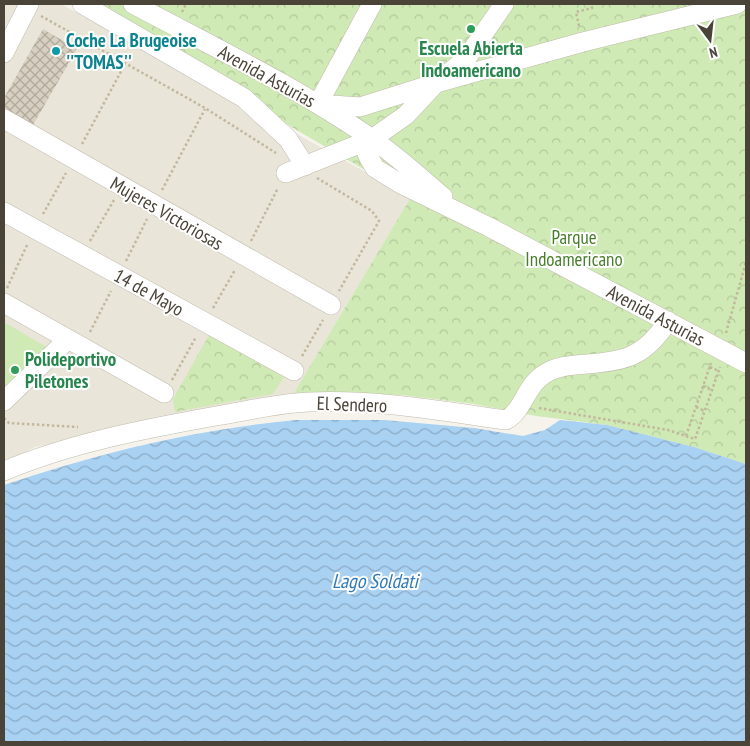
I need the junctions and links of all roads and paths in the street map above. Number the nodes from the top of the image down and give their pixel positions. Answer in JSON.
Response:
{"nodes":[{"id":1,"x":82,"y":4,"type":"edge"},
{"id":2,"x":133,"y":4,"type":"edge"},
{"id":3,"x":372,"y":4,"type":"edge"},
{"id":4,"x":504,"y":4,"type":"edge"},
{"id":5,"x":591,"y":4,"type":"edge"},
{"id":6,"x":736,"y":4,"type":"edge"},
{"id":7,"x":28,"y":6,"type":"edge"},
{"id":8,"x":583,"y":42,"type":"junction"},
{"id":9,"x":4,"y":53,"type":"edge"},
{"id":10,"x":125,"y":64,"type":"junction"},
{"id":11,"x":436,"y":83,"type":"junction"},
{"id":12,"x":318,"y":104,"type":"junction"},
{"id":13,"x":205,"y":108,"type":"junction"},
{"id":14,"x":4,"y":119,"type":"edge"},
{"id":15,"x":372,"y":139,"type":"junction"},
{"id":16,"x":74,"y":160,"type":"junction"},
{"id":17,"x":297,"y":169,"type":"junction"},
{"id":18,"x":121,"y":186,"type":"junction"},
{"id":19,"x":154,"y":205,"type":"junction"},
{"id":20,"x":372,"y":210,"type":"dead end"},
{"id":21,"x":4,"y":212,"type":"edge"},
{"id":22,"x":82,"y":255,"type":"junction"},
{"id":23,"x":243,"y":256,"type":"junction"},
{"id":24,"x":746,"y":262,"type":"edge"},
{"id":25,"x":119,"y":276,"type":"junction"},
{"id":26,"x":4,"y":303,"type":"edge"},
{"id":27,"x":331,"y":305,"type":"dead end"},
{"id":28,"x":668,"y":321,"type":"junction"},
{"id":29,"x":205,"y":322,"type":"junction"},
{"id":30,"x":75,"y":343,"type":"junction"},
{"id":31,"x":721,"y":349,"type":"junction"},
{"id":32,"x":746,"y":363,"type":"edge"},
{"id":33,"x":710,"y":367,"type":"junction"},
{"id":34,"x":294,"y":371,"type":"dead end"},
{"id":35,"x":719,"y":371,"type":"junction"},
{"id":36,"x":703,"y":386,"type":"junction"},
{"id":37,"x":712,"y":390,"type":"junction"},
{"id":38,"x":164,"y":393,"type":"joint"},
{"id":39,"x":4,"y":401,"type":"edge"},
{"id":40,"x":520,"y":404,"type":"junction"},
{"id":41,"x":696,"y":406,"type":"junction"},
{"id":42,"x":705,"y":410,"type":"junction"},
{"id":43,"x":4,"y":418,"type":"edge"},
{"id":44,"x":78,"y":427,"type":"dead end"},
{"id":45,"x":686,"y":436,"type":"junction"},
{"id":46,"x":4,"y":471,"type":"edge"}],
"edges":[{"from":1,"to":17,"type":"street","name":"Avenida Asturias"},
{"from":2,"to":12,"type":"street","name":"Avenida Asturias"},
{"from":3,"to":12,"type":"street"},
{"from":4,"to":11,"type":"street"},
{"from":5,"to":8,"type":"path"},
{"from":6,"to":8,"type":"street"},
{"from":7,"to":9,"type":"street"},
{"from":7,"to":10,"type":"path"},
{"from":8,"to":11,"type":"street"},
{"from":10,"to":13,"type":"path"},
{"from":10,"to":16,"type":"path"},
{"from":11,"to":12,"type":"street"},
{"from":11,"to":15,"type":"street"},
{"from":12,"to":15,"type":"street","name":"Avenida Asturias"},
{"from":13,"to":17,"type":"path"},
{"from":13,"to":19,"type":"path"},
{"from":14,"to":16,"type":"street","name":"Mujeres Victoriosas"},
{"from":15,"to":17,"type":"street"},
{"from":15,"to":28,"type":"street","name":"Avenida Asturias"},
{"from":16,"to":18,"type":"street","name":"Mujeres Victoriosas"},
{"from":17,"to":20,"type":"path"},
{"from":17,"to":23,"type":"path"},
{"from":18,"to":19,"type":"street","name":"Mujeres Victoriosas"},
{"from":18,"to":22,"type":"path"},
{"from":19,"to":23,"type":"street","name":"Mujeres Victoriosas"},
{"from":19,"to":25,"type":"path"},
{"from":21,"to":22,"type":"street","name":"14 de Mayo"},
{"from":22,"to":25,"type":"street","name":"14 de Mayo"},
{"from":23,"to":27,"type":"street","name":"Mujeres Victoriosas"},
{"from":23,"to":29,"type":"path"},
{"from":24,"to":31,"type":"path"},
{"from":25,"to":29,"type":"street","name":"14 de Mayo"},
{"from":25,"to":30,"type":"path"},
{"from":26,"to":30,"type":"street"},
{"from":28,"to":31,"type":"street","name":"Avenida Asturias"},
{"from":28,"to":40,"type":"street","name":"El Sendero"},
{"from":29,"to":34,"type":"street","name":"14 de Mayo"},
{"from":29,"to":38,"type":"path"},
{"from":30,"to":38,"type":"street"},
{"from":30,"to":39,"type":"street"},
{"from":31,"to":32,"type":"street","name":"Avenida Asturias"},
{"from":31,"to":33,"type":"path"},
{"from":31,"to":35,"type":"path"},
{"from":33,"to":35,"type":"path"},
{"from":33,"to":36,"type":"path"},
{"from":35,"to":37,"type":"path"},
{"from":36,"to":37,"type":"path"},
{"from":36,"to":41,"type":"path"},
{"from":37,"to":42,"type":"path"},
{"from":40,"to":45,"type":"path"},
{"from":40,"to":46,"type":"street","name":"El Sendero"},
{"from":41,"to":42,"type":"path"},
{"from":41,"to":45,"type":"path"},
{"from":42,"to":45,"type":"path"},
{"from":43,"to":44,"type":"path"}]}
